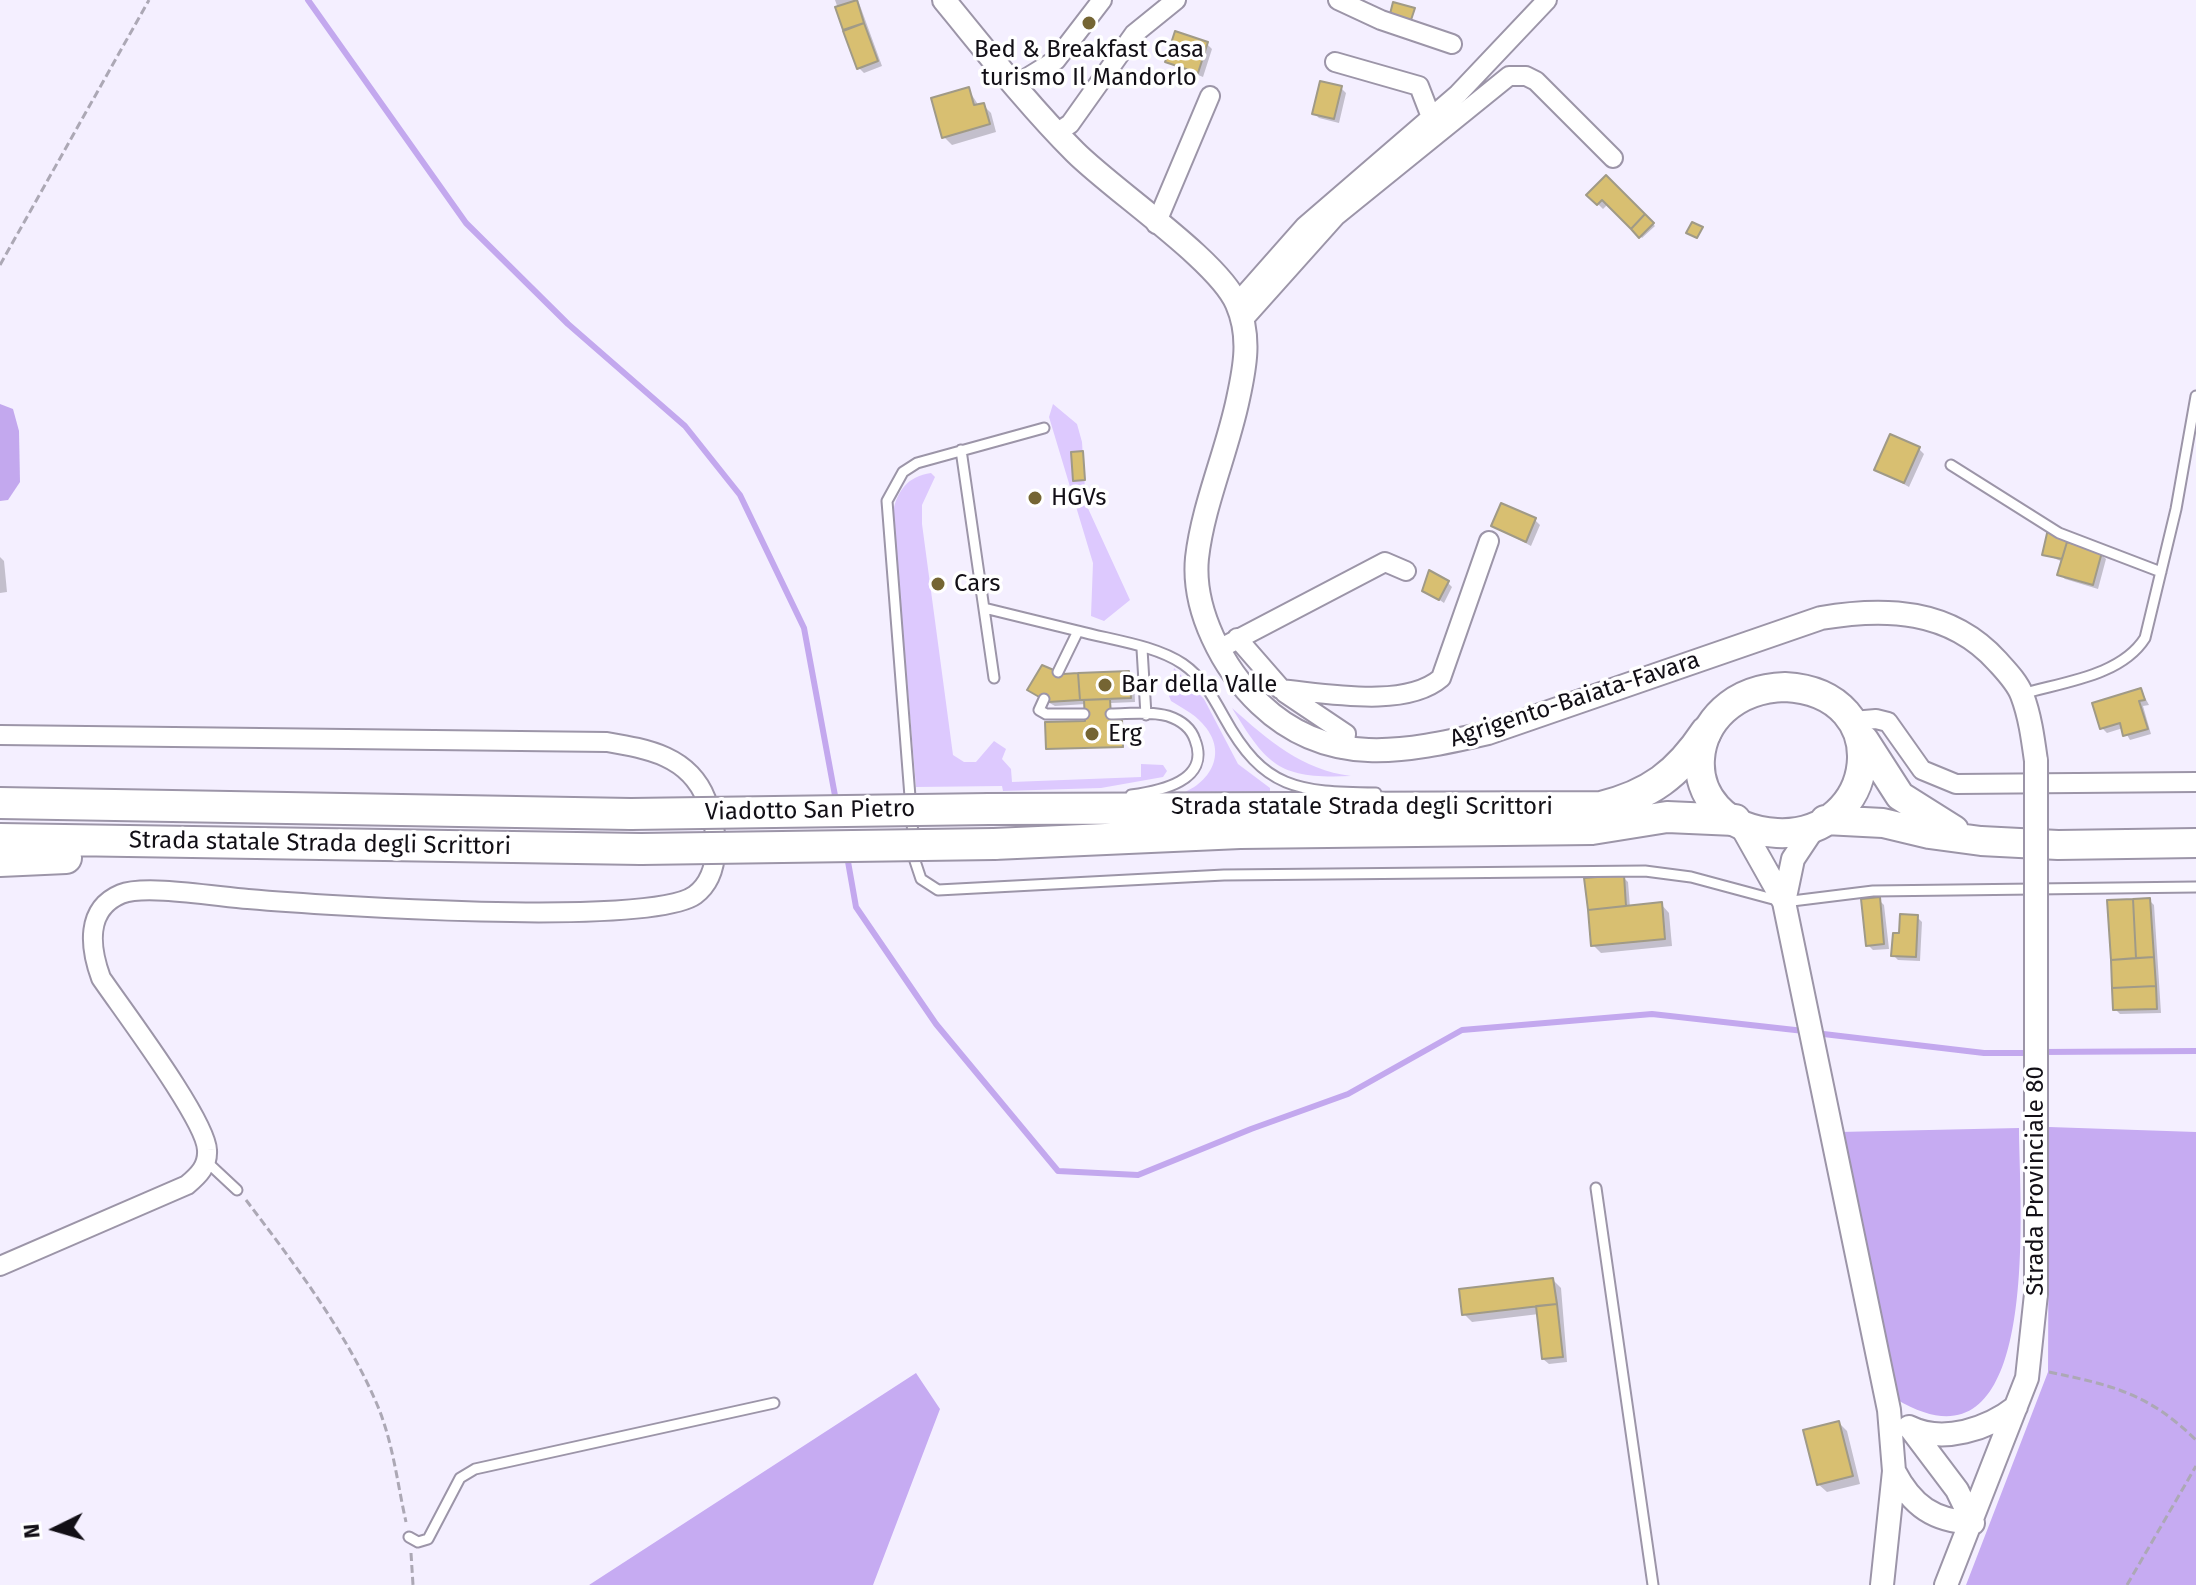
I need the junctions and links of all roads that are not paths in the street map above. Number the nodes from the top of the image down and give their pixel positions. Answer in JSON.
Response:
{"nodes":[{"id":1,"x":944,"y":0,"type":"edge"},
{"id":2,"x":1102,"y":0,"type":"edge"},
{"id":3,"x":1176,"y":0,"type":"edge"},
{"id":4,"x":1338,"y":0,"type":"edge"},
{"id":5,"x":1541,"y":2,"type":"edge"},
{"id":6,"x":1452,"y":44,"type":"dead end"},
{"id":7,"x":1335,"y":62,"type":"dead end"},
{"id":8,"x":1017,"y":84,"type":"junction"},
{"id":9,"x":1210,"y":96,"type":"dead end"},
{"id":10,"x":1431,"y":117,"type":"junction"},
{"id":11,"x":1058,"y":132,"type":"junction"},
{"id":12,"x":1613,"y":158,"type":"dead end"},
{"id":13,"x":1156,"y":224,"type":"junction"},
{"id":14,"x":1240,"y":311,"type":"junction"},
{"id":15,"x":2196,"y":396,"type":"edge"},
{"id":16,"x":1044,"y":428,"type":"dead end"},
{"id":17,"x":961,"y":450,"type":"junction"},
{"id":18,"x":1951,"y":465,"type":"dead end"},
{"id":19,"x":1489,"y":541,"type":"dead end"},
{"id":20,"x":1406,"y":571,"type":"dead end"},
{"id":21,"x":2161,"y":572,"type":"junction"},
{"id":22,"x":984,"y":608,"type":"junction"},
{"id":23,"x":1078,"y":631,"type":"junction"},
{"id":24,"x":1228,"y":644,"type":"junction"},
{"id":25,"x":1142,"y":649,"type":"junction"},
{"id":26,"x":1058,"y":672,"type":"dead end"},
{"id":27,"x":994,"y":678,"type":"dead end"},
{"id":28,"x":1280,"y":689,"type":"junction"},
{"id":29,"x":2022,"y":694,"type":"junction"},
{"id":30,"x":1044,"y":699,"type":"dead end"},
{"id":31,"x":1084,"y":714,"type":"dead end"},
{"id":32,"x":1111,"y":714,"type":"dead end"},
{"id":33,"x":1146,"y":715,"type":"junction"},
{"id":34,"x":1855,"y":726,"type":"junction"},
{"id":35,"x":1706,"y":732,"type":"junction"},
{"id":36,"x":0,"y":735,"type":"edge"},
{"id":37,"x":1344,"y":749,"type":"junction"},
{"id":38,"x":2036,"y":761,"type":"joint"},
{"id":39,"x":2196,"y":782,"type":"edge"},
{"id":40,"x":1396,"y":793,"type":"dead end"},
{"id":41,"x":1566,"y":795,"type":"dead end"},
{"id":42,"x":4,"y":802,"type":"edge"},
{"id":43,"x":1601,"y":807,"type":"junction"},
{"id":44,"x":989,"y":809,"type":"junction"},
{"id":45,"x":631,"y":814,"type":"joint"},
{"id":46,"x":1737,"y":821,"type":"junction"},
{"id":47,"x":1820,"y":823,"type":"junction"},
{"id":48,"x":0,"y":839,"type":"edge"},
{"id":49,"x":1981,"y":841,"type":"junction"},
{"id":50,"x":249,"y":843,"type":"junction"},
{"id":51,"x":2196,"y":843,"type":"edge"},
{"id":52,"x":994,"y":844,"type":"joint"},
{"id":53,"x":641,"y":849,"type":"joint"},
{"id":54,"x":0,"y":861,"type":"edge"},
{"id":55,"x":2196,"y":887,"type":"edge"},
{"id":56,"x":1784,"y":902,"type":"junction"},
{"id":57,"x":207,"y":1162,"type":"junction"},
{"id":58,"x":1596,"y":1188,"type":"dead end"},
{"id":59,"x":237,"y":1190,"type":"road end"},
{"id":60,"x":0,"y":1266,"type":"edge"},
{"id":61,"x":774,"y":1403,"type":"dead end"},
{"id":62,"x":2016,"y":1407,"type":"junction"},
{"id":63,"x":1889,"y":1410,"type":"junction"},
{"id":64,"x":1911,"y":1429,"type":"junction"},
{"id":65,"x":1894,"y":1471,"type":"junction"},
{"id":66,"x":1973,"y":1523,"type":"junction"},
{"id":67,"x":409,"y":1537,"type":"road end"},
{"id":68,"x":1653,"y":1585,"type":"edge"},
{"id":69,"x":1882,"y":1585,"type":"edge"},
{"id":70,"x":1946,"y":1585,"type":"edge"}],
"edges":[{"from":1,"to":8,"type":"street"},
{"from":2,"to":8,"type":"street"},
{"from":3,"to":11,"type":"street"},
{"from":4,"to":6,"type":"street"},
{"from":5,"to":10,"type":"street"},
{"from":7,"to":10,"type":"street"},
{"from":8,"to":11,"type":"street"},
{"from":9,"to":13,"type":"street"},
{"from":10,"to":14,"type":"street"},
{"from":11,"to":13,"type":"street"},
{"from":12,"to":14,"type":"street"},
{"from":13,"to":14,"type":"street"},
{"from":14,"to":24,"type":"street","name":"Agrigento-Baiata-Favara"},
{"from":15,"to":21,"type":"lane"},
{"from":16,"to":17,"type":"lane"},
{"from":17,"to":22,"type":"lane"},
{"from":17,"to":56,"type":"lane"},
{"from":18,"to":21,"type":"lane"},
{"from":19,"to":28,"type":"street"},
{"from":20,"to":24,"type":"street"},
{"from":21,"to":29,"type":"lane"},
{"from":22,"to":23,"type":"lane"},
{"from":22,"to":27,"type":"lane"},
{"from":23,"to":25,"type":"lane"},
{"from":23,"to":26,"type":"lane"},
{"from":24,"to":28,"type":"street"},
{"from":24,"to":37,"type":"street","name":"Agrigento-Baiata-Favara"},
{"from":25,"to":33,"type":"lane"},
{"from":25,"to":40,"type":"lane"},
{"from":28,"to":37,"type":"street"},
{"from":29,"to":37,"type":"street","name":"Agrigento-Baiata-Favara"},
{"from":29,"to":38,"type":"street","name":"Agrigento-Baiata-Favara"},
{"from":30,"to":31,"type":"lane"},
{"from":32,"to":33,"type":"lane"},
{"from":33,"to":44,"type":"lane"},
{"from":34,"to":35,"type":"main road"},
{"from":34,"to":39,"type":"street"},
{"from":34,"to":47,"type":"main road"},
{"from":34,"to":49,"type":"main road"},
{"from":35,"to":43,"type":"highway","name":"Strada statale Strada degli Scrittori"},
{"from":35,"to":46,"type":"main road"},
{"from":36,"to":57,"type":"street"},
{"from":38,"to":62,"type":"street","name":"Strada Provinciale 80","bridge":true},
{"from":41,"to":43,"type":"lane"},
{"from":42,"to":45,"type":"highway","name":"Strada statale Strada degli Scrittori"},
{"from":43,"to":44,"type":"highway","name":"Strada statale Strada degli Scrittori"},
{"from":44,"to":45,"type":"highway","name":"Viadotto San Pietro","bridge":true},
{"from":46,"to":47,"type":"main road"},
{"from":46,"to":52,"type":"highway","name":"Strada statale Strada degli Scrittori"},
{"from":46,"to":56,"type":"street"},
{"from":47,"to":49,"type":"main road"},
{"from":47,"to":56,"type":"street"},
{"from":48,"to":50,"type":"highway","name":"Strada statale Strada degli Scrittori"},
{"from":49,"to":51,"type":"main road"},
{"from":50,"to":53,"type":"highway","name":"Strada statale Strada degli Scrittori"},
{"from":50,"to":54,"type":"highway"},
{"from":52,"to":53,"type":"highway","name":"Viadotto San Pietro","bridge":true},
{"from":55,"to":56,"type":"lane"},
{"from":56,"to":63,"type":"street"},
{"from":57,"to":59,"type":"lane"},
{"from":57,"to":60,"type":"street"},
{"from":58,"to":68,"type":"lane"},
{"from":61,"to":67,"type":"lane"},
{"from":62,"to":64,"type":"street"},
{"from":62,"to":66,"type":"street","name":"Strada Provinciale 80"},
{"from":63,"to":64,"type":"street"},
{"from":63,"to":65,"type":"street"},
{"from":64,"to":66,"type":"street"},
{"from":65,"to":66,"type":"street"},
{"from":65,"to":69,"type":"street"},
{"from":66,"to":70,"type":"street","name":"Strada Provinciale 80"}]}
